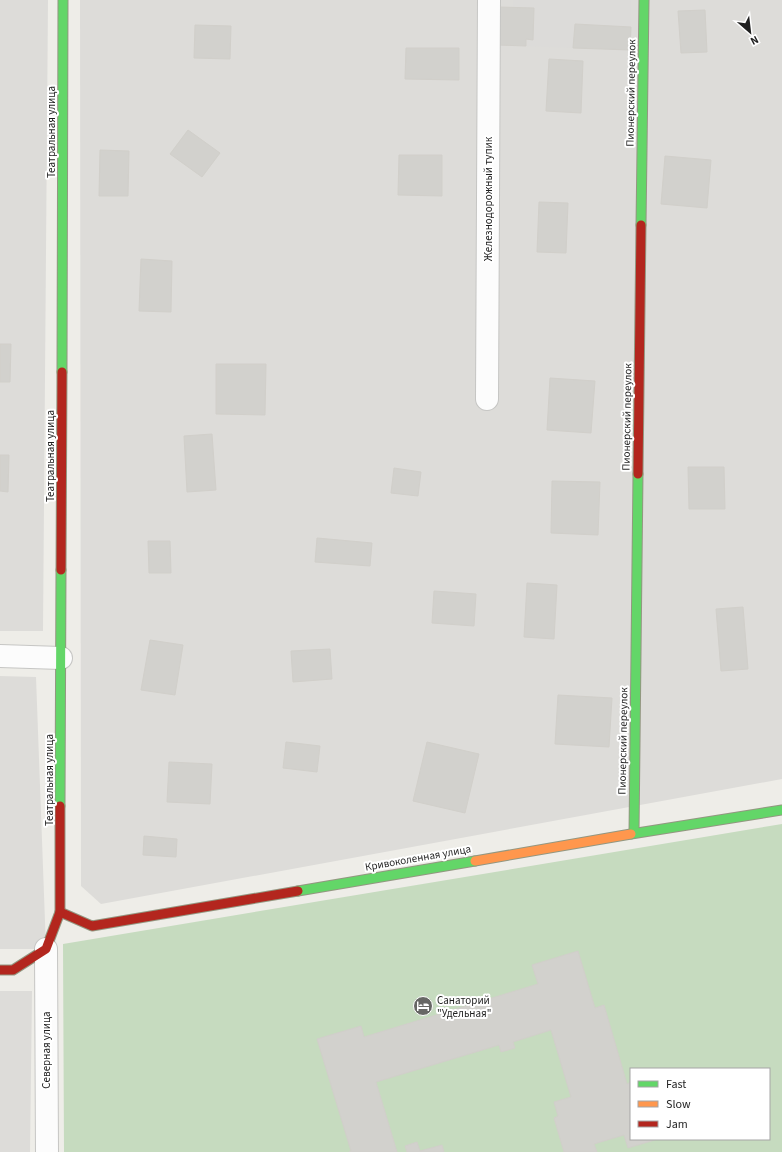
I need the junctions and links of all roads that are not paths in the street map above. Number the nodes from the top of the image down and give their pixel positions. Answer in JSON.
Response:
{"nodes":[{"id":1,"x":64,"y":0,"type":"edge"},
{"id":2,"x":489,"y":0,"type":"edge"},
{"id":3,"x":644,"y":0,"type":"edge"},
{"id":4,"x":487,"y":399,"type":"dead end"},
{"id":5,"x":0,"y":656,"type":"edge"},
{"id":6,"x":61,"y":658,"type":"junction"},
{"id":7,"x":782,"y":810,"type":"edge"},
{"id":8,"x":634,"y":833,"type":"junction"},
{"id":9,"x":60,"y":912,"type":"junction"},
{"id":10,"x":46,"y":949,"type":"junction"},
{"id":11,"x":0,"y":970,"type":"edge"},
{"id":12,"x":47,"y":1152,"type":"edge"}],
"edges":[{"from":1,"to":6,"type":"street","name":"Театральная улица"},
{"from":2,"to":4,"type":"street","name":"Железнодорожный тупик"},
{"from":3,"to":8,"type":"street","name":"Пионерский переулок"},
{"from":5,"to":6,"type":"street"},
{"from":6,"to":9,"type":"street","name":"Театральная улица"},
{"from":7,"to":8,"type":"street","name":"Кривоколенная улица"},
{"from":8,"to":9,"type":"street","name":"Кривоколенная улица"},
{"from":9,"to":10,"type":"street"},
{"from":10,"to":11,"type":"street"},
{"from":10,"to":12,"type":"street","name":"Северная улица"}]}
